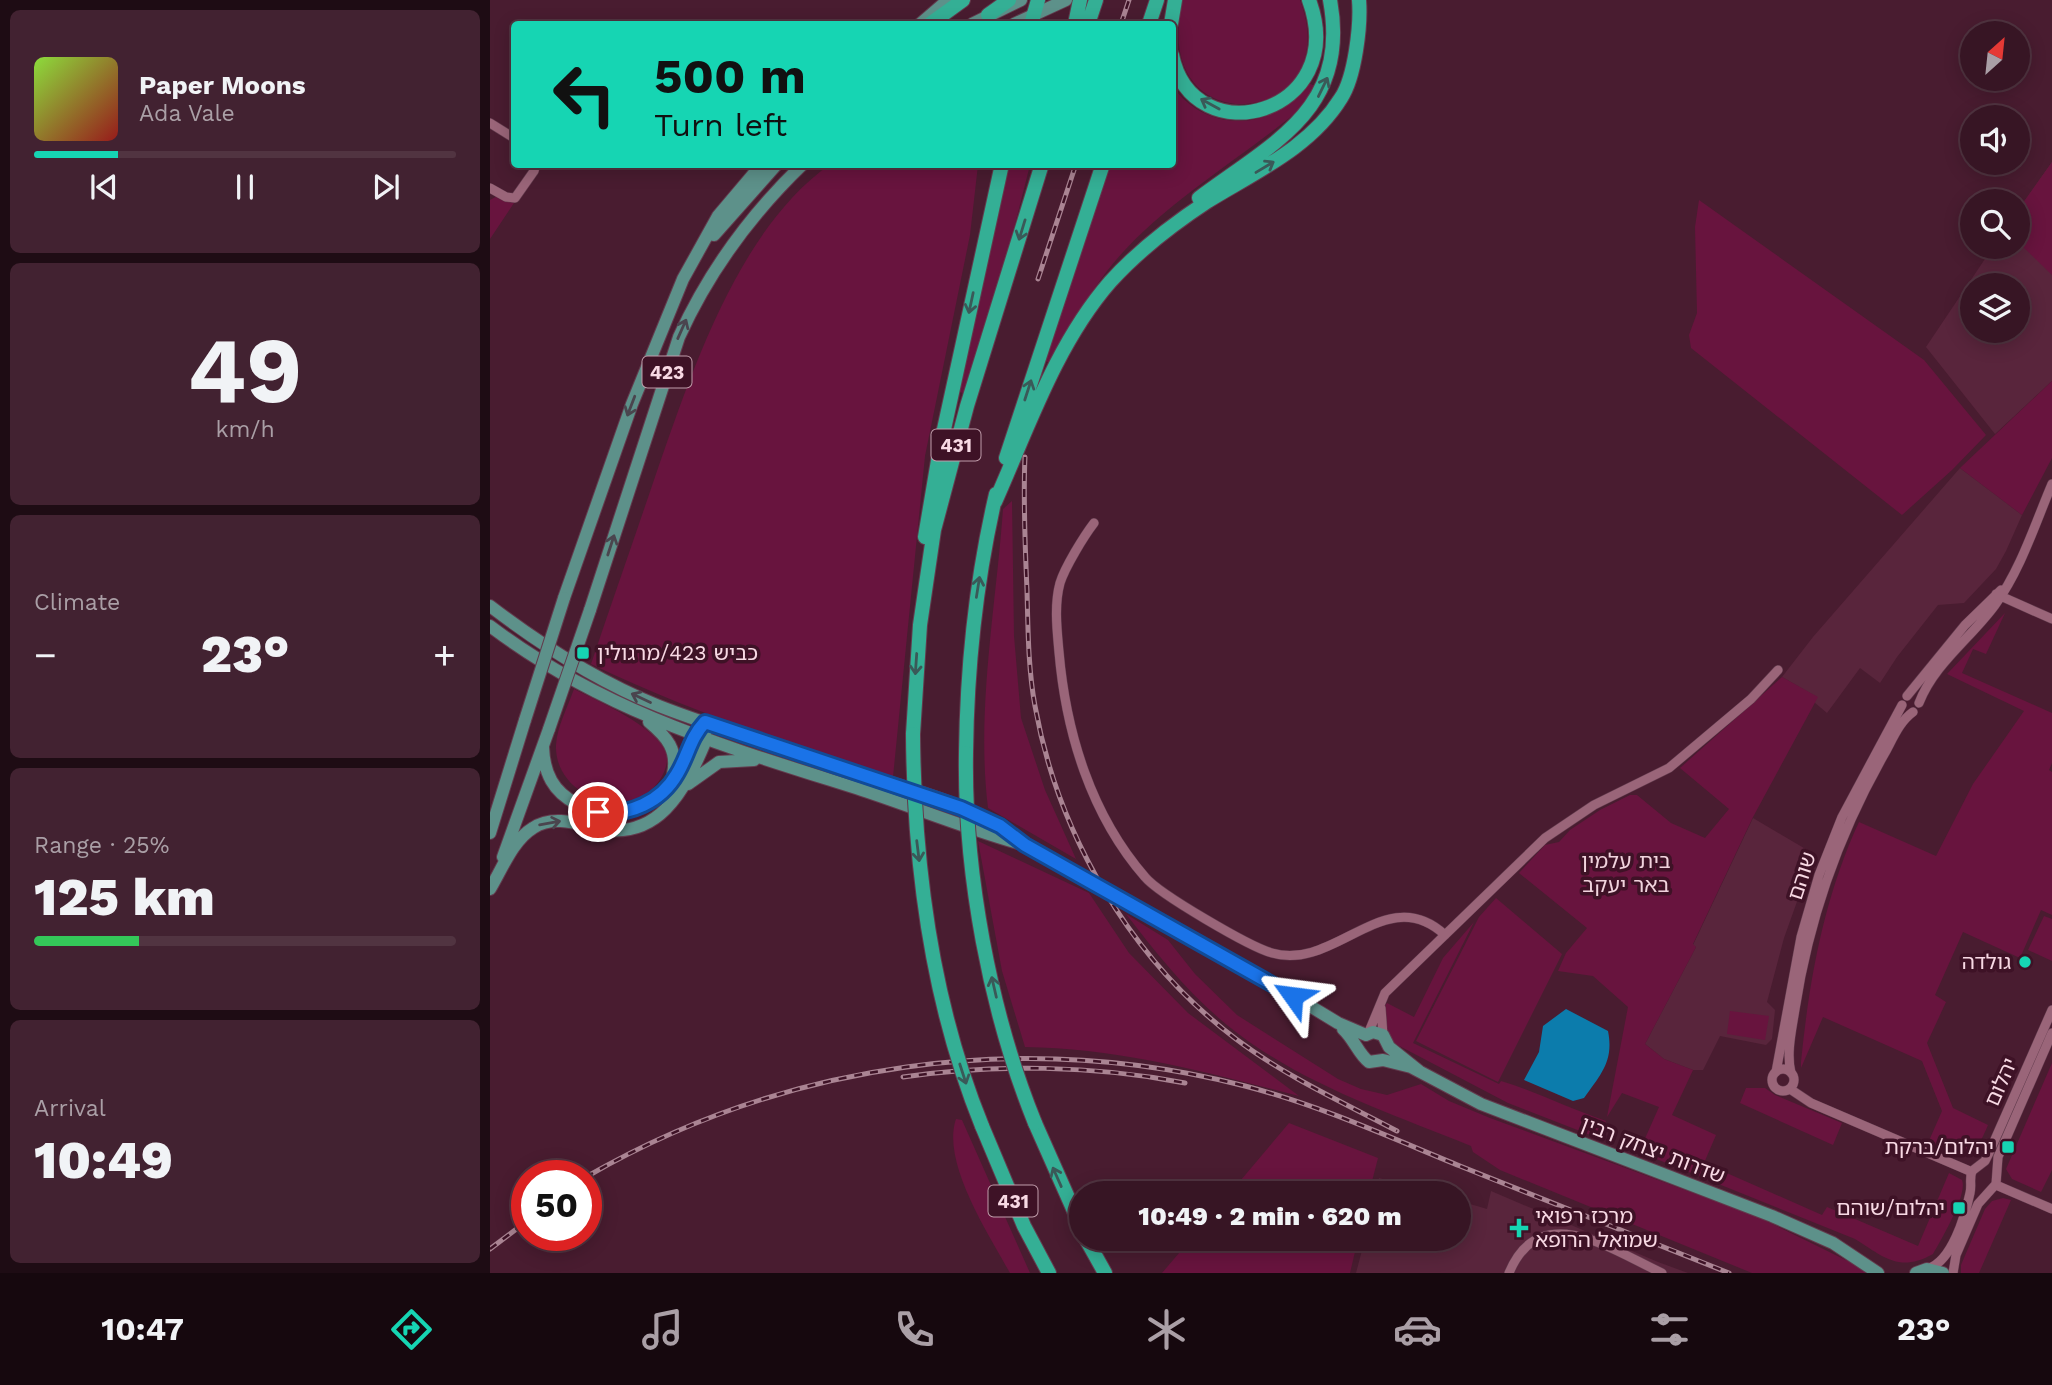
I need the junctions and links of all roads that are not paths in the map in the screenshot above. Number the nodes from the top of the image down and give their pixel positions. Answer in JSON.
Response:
{"nodes":[{"id":1,"x":948,"y":0,"type":"edge"},
{"id":2,"x":963,"y":0,"type":"edge"},
{"id":3,"x":1009,"y":0,"type":"edge"},
{"id":4,"x":1021,"y":0,"type":"edge"},
{"id":5,"x":1080,"y":0,"type":"edge"},
{"id":6,"x":1096,"y":0,"type":"edge"},
{"id":7,"x":1157,"y":0,"type":"edge"},
{"id":8,"x":1175,"y":0,"type":"edge"},
{"id":9,"x":1309,"y":0,"type":"edge"},
{"id":10,"x":1329,"y":0,"type":"edge"},
{"id":11,"x":1357,"y":0,"type":"edge"},
{"id":12,"x":1061,"y":2,"type":"edge"},
{"id":13,"x":1035,"y":13,"type":"edge"},
{"id":14,"x":988,"y":15,"type":"junction"},
{"id":15,"x":924,"y":21,"type":"edge"},
{"id":16,"x":934,"y":21,"type":"edge"},
{"id":17,"x":977,"y":21,"type":"edge"},
{"id":18,"x":1075,"y":21,"type":"edge"},
{"id":19,"x":1089,"y":21,"type":"edge"},
{"id":20,"x":1150,"y":21,"type":"edge"},
{"id":21,"x":1172,"y":21,"type":"edge"},
{"id":22,"x":1176,"y":70,"type":"edge"},
{"id":23,"x":490,"y":123,"type":"edge"},
{"id":24,"x":511,"y":136,"type":"edge"},
{"id":25,"x":535,"y":168,"type":"edge"},
{"id":26,"x":759,"y":168,"type":"edge"},
{"id":27,"x":773,"y":168,"type":"edge"},
{"id":28,"x":799,"y":168,"type":"edge"},
{"id":29,"x":991,"y":168,"type":"edge"},
{"id":30,"x":1001,"y":168,"type":"edge"},
{"id":31,"x":1040,"y":168,"type":"edge"},
{"id":32,"x":1102,"y":168,"type":"edge"},
{"id":33,"x":490,"y":188,"type":"edge"},
{"id":34,"x":986,"y":236,"type":"junction"},
{"id":35,"x":698,"y":254,"type":"junction"},
{"id":36,"x":1096,"y":299,"type":"junction"},
{"id":37,"x":2052,"y":484,"type":"edge"},
{"id":38,"x":995,"y":502,"type":"junction"},
{"id":39,"x":1094,"y":523,"type":"dead end"},
{"id":40,"x":1998,"y":595,"type":"junction"},
{"id":41,"x":490,"y":606,"type":"edge"},
{"id":42,"x":2052,"y":619,"type":"edge"},
{"id":43,"x":919,"y":625,"type":"junction"},
{"id":44,"x":490,"y":626,"type":"edge"},
{"id":45,"x":1778,"y":670,"type":"dead end"},
{"id":46,"x":1907,"y":695,"type":"junction"},
{"id":47,"x":1919,"y":703,"type":"junction"},
{"id":48,"x":1902,"y":705,"type":"junction"},
{"id":49,"x":631,"y":710,"type":"junction"},
{"id":50,"x":1913,"y":712,"type":"junction"},
{"id":51,"x":705,"y":722,"type":"junction"},
{"id":52,"x":699,"y":737,"type":"junction"},
{"id":53,"x":543,"y":747,"type":"junction"},
{"id":54,"x":776,"y":763,"type":"junction"},
{"id":55,"x":668,"y":786,"type":"junction"},
{"id":56,"x":685,"y":786,"type":"junction"},
{"id":57,"x":490,"y":832,"type":"edge"},
{"id":58,"x":1025,"y":845,"type":"junction"},
{"id":59,"x":490,"y":889,"type":"edge"},
{"id":60,"x":1445,"y":935,"type":"junction"},
{"id":61,"x":1385,"y":993,"type":"junction"},
{"id":62,"x":2052,"y":1010,"type":"edge"},
{"id":63,"x":1330,"y":1018,"type":"junction"},
{"id":64,"x":2052,"y":1033,"type":"edge"},
{"id":65,"x":1367,"y":1034,"type":"junction"},
{"id":66,"x":1382,"y":1035,"type":"junction"},
{"id":67,"x":1359,"y":1047,"type":"junction"},
{"id":68,"x":1389,"y":1047,"type":"junction"},
{"id":69,"x":1383,"y":1060,"type":"junction"},
{"id":70,"x":1419,"y":1071,"type":"junction"},
{"id":71,"x":1776,"y":1072,"type":"junction"},
{"id":72,"x":1791,"y":1073,"type":"junction"},
{"id":73,"x":1790,"y":1089,"type":"junction"},
{"id":74,"x":1979,"y":1166,"type":"junction"},
{"id":75,"x":1972,"y":1172,"type":"junction"},
{"id":76,"x":1996,"y":1172,"type":"junction"},
{"id":77,"x":1996,"y":1185,"type":"junction"},
{"id":78,"x":1972,"y":1186,"type":"junction"},
{"id":79,"x":1987,"y":1192,"type":"junction"},
{"id":80,"x":1069,"y":1200,"type":"edge"},
{"id":81,"x":2052,"y":1209,"type":"edge"},
{"id":82,"x":1093,"y":1251,"type":"edge"},
{"id":83,"x":1875,"y":1271,"type":"edge"},
{"id":84,"x":1919,"y":1272,"type":"edge"},
{"id":85,"x":1049,"y":1273,"type":"edge"},
{"id":86,"x":1105,"y":1273,"type":"edge"},
{"id":87,"x":1509,"y":1273,"type":"edge"},
{"id":88,"x":1662,"y":1273,"type":"edge"},
{"id":89,"x":1890,"y":1273,"type":"edge"},
{"id":90,"x":1943,"y":1273,"type":"edge"},
{"id":91,"x":1952,"y":1273,"type":"edge"}],
"edges":[{"from":1,"to":15,"type":"main road"},
{"from":2,"to":16,"type":"highway"},
{"from":3,"to":14,"type":"highway"},
{"from":4,"to":14,"type":"main road"},
{"from":5,"to":18,"type":"highway"},
{"from":6,"to":19,"type":"highway"},
{"from":7,"to":20,"type":"highway"},
{"from":8,"to":21,"type":"highway"},
{"from":9,"to":22,"type":"highway","one_way":true},
{"from":36,"to":10,"type":"highway","one_way":true},
{"from":36,"to":11,"type":"highway","one_way":true},
{"from":12,"to":13,"type":"main road"},
{"from":14,"to":17,"type":"main road"},
{"from":23,"to":24,"type":"street"},
{"from":25,"to":33,"type":"street"},
{"from":26,"to":35,"type":"main road"},
{"from":27,"to":35,"type":"main road","number":"423"},
{"from":53,"to":28,"type":"main road","number":"423","one_way":true,"bridge":true},
{"from":29,"to":34,"type":"highway"},
{"from":30,"to":34,"type":"highway"},
{"from":31,"to":43,"type":"highway","number":"431","one_way":true},
{"from":38,"to":32,"type":"highway","number":"431","one_way":true},
{"from":34,"to":43,"type":"highway","one_way":true},
{"from":35,"to":57,"type":"main road","number":"423","one_way":true,"bridge":true},
{"from":36,"to":38,"type":"highway"},
{"from":37,"to":40,"type":"street"},
{"from":80,"to":38,"type":"highway","number":"431","one_way":true,"bridge":true},
{"from":39,"to":60,"type":"street"},
{"from":40,"to":42,"type":"street"},
{"from":40,"to":46,"type":"street"},
{"from":40,"to":47,"type":"street"},
{"from":51,"to":41,"type":"main road","name":"שדרות יצחק רבין","one_way":true},
{"from":43,"to":85,"type":"highway","number":"431","one_way":true,"bridge":true},
{"from":44,"to":49,"type":"main road"},
{"from":45,"to":60,"type":"street"},
{"from":46,"to":47,"type":"street"},
{"from":46,"to":48,"type":"street"},
{"from":47,"to":50,"type":"street"},
{"from":48,"to":50,"type":"street"},
{"from":48,"to":71,"type":"street","name":"שוהם"},
{"from":49,"to":52,"type":"main road","name":"שדרות יצחק רבין"},
{"from":49,"to":55,"type":"main road"},
{"from":50,"to":72,"type":"street","name":"שוהם"},
{"from":51,"to":52,"type":"main road"},
{"from":51,"to":58,"type":"main road","name":"שדרות יצחק רבין"},
{"from":52,"to":54,"type":"main road","name":"שדרות יצחק רבין"},
{"from":52,"to":55,"type":"main road"},
{"from":52,"to":56,"type":"main road"},
{"from":53,"to":55,"type":"main road"},
{"from":53,"to":59,"type":"main road","number":"423"},
{"from":54,"to":56,"type":"main road"},
{"from":54,"to":58,"type":"main road","name":"שדרות יצחק רבין"},
{"from":59,"to":56,"type":"main road","one_way":true},
{"from":58,"to":63,"type":"main road","name":"שדרות יצחק רבין"},
{"from":60,"to":61,"type":"street"},
{"from":61,"to":65,"type":"street"},
{"from":61,"to":66,"type":"street"},
{"from":62,"to":74,"type":"street","name":"יהלום"},
{"from":63,"to":65,"type":"main road","name":"שדרות יצחק רבין"},
{"from":63,"to":67,"type":"main road","name":"שדרות יצחק רבין"},
{"from":64,"to":76,"type":"street","name":"יהלום"},
{"from":65,"to":66,"type":"main road","name":"שדרות יצחק רבין"},
{"from":65,"to":67,"type":"main road"},
{"from":66,"to":68,"type":"main road","name":"שדרות יצחק רבין"},
{"from":67,"to":69,"type":"main road","name":"שדרות יצחק רבין"},
{"from":68,"to":69,"type":"main road"},
{"from":68,"to":70,"type":"main road","name":"שדרות יצחק רבין"},
{"from":69,"to":70,"type":"main road","name":"שדרות יצחק רבין"},
{"from":70,"to":83,"type":"main road","name":"שדרות יצחק רבין"},
{"from":71,"to":72,"type":"street"},
{"from":71,"to":73,"type":"street"},
{"from":72,"to":73,"type":"street"},
{"from":73,"to":75,"type":"street"},
{"from":74,"to":75,"type":"street"},
{"from":74,"to":76,"type":"street"},
{"from":75,"to":78,"type":"street"},
{"from":76,"to":77,"type":"street"},
{"from":77,"to":79,"type":"street"},
{"from":77,"to":81,"type":"street"},
{"from":78,"to":79,"type":"street"},
{"from":78,"to":84,"type":"street"},
{"from":79,"to":91,"type":"street"},
{"from":82,"to":86,"type":"highway"},
{"from":83,"to":89,"type":"main road","name":"שדרות יצחק רבין"},
{"from":84,"to":90,"type":"main road"},
{"from":87,"to":88,"type":"street"}]}
